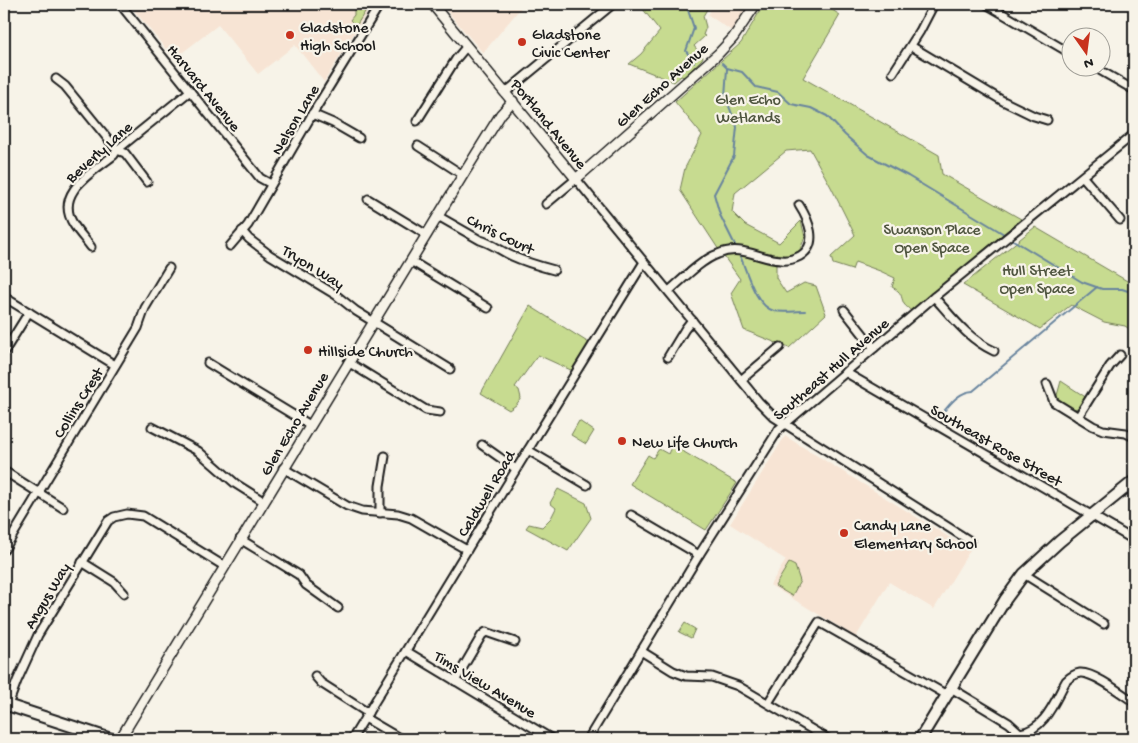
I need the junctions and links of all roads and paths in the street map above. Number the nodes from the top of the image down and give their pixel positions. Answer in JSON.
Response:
{"nodes":[{"id":1,"x":120,"y":4,"type":"edge"},
{"id":2,"x":380,"y":4,"type":"edge"},
{"id":3,"x":432,"y":4,"type":"edge"},
{"id":4,"x":613,"y":4,"type":"edge"},
{"id":5,"x":756,"y":4,"type":"edge"},
{"id":6,"x":934,"y":4,"type":"edge"},
{"id":7,"x":986,"y":4,"type":"edge"},
{"id":8,"x":467,"y":46,"type":"junction"},
{"id":9,"x":911,"y":46,"type":"junction"},
{"id":10,"x":1060,"y":47,"type":"edge"},
{"id":11,"x":893,"y":73,"type":"dead end"},
{"id":12,"x":1110,"y":76,"type":"edge"},
{"id":13,"x":56,"y":79,"type":"dead end"},
{"id":14,"x":1134,"y":90,"type":"edge"},
{"id":15,"x":190,"y":91,"type":"junction"},
{"id":16,"x":506,"y":92,"type":"junction"},
{"id":17,"x":513,"y":101,"type":"junction"},
{"id":18,"x":312,"y":114,"type":"junction"},
{"id":19,"x":417,"y":120,"type":"dead end"},
{"id":20,"x":1047,"y":120,"type":"dead end"},
{"id":21,"x":1134,"y":134,"type":"edge"},
{"id":22,"x":359,"y":138,"type":"dead end"},
{"id":23,"x":418,"y":146,"type":"dead end"},
{"id":24,"x":117,"y":150,"type":"junction"},
{"id":25,"x":463,"y":175,"type":"junction"},
{"id":26,"x":1083,"y":177,"type":"junction"},
{"id":27,"x":576,"y":179,"type":"junction"},
{"id":28,"x":146,"y":182,"type":"dead end"},
{"id":29,"x":271,"y":184,"type":"junction"},
{"id":30,"x":368,"y":199,"type":"dead end"},
{"id":31,"x":546,"y":204,"type":"dead end"},
{"id":32,"x":799,"y":205,"type":"dead end"},
{"id":33,"x":438,"y":216,"type":"junction"},
{"id":34,"x":1120,"y":220,"type":"dead end"},
{"id":35,"x":242,"y":231,"type":"junction"},
{"id":36,"x":427,"y":234,"type":"junction"},
{"id":37,"x":230,"y":246,"type":"dead end"},
{"id":38,"x":91,"y":247,"type":"dead end"},
{"id":39,"x":411,"y":261,"type":"junction"},
{"id":40,"x":644,"y":262,"type":"junction"},
{"id":41,"x":169,"y":268,"type":"dead end"},
{"id":42,"x":554,"y":270,"type":"dead end"},
{"id":43,"x":669,"y":292,"type":"junction"},
{"id":44,"x":4,"y":297,"type":"edge"},
{"id":45,"x":934,"y":297,"type":"junction"},
{"id":46,"x":488,"y":308,"type":"dead end"},
{"id":47,"x":844,"y":310,"type":"dead end"},
{"id":48,"x":29,"y":312,"type":"junction"},
{"id":49,"x":692,"y":320,"type":"junction"},
{"id":50,"x":373,"y":322,"type":"junction"},
{"id":51,"x":780,"y":347,"type":"dead end"},
{"id":52,"x":874,"y":348,"type":"junction"},
{"id":53,"x":994,"y":351,"type":"dead end"},
{"id":54,"x":4,"y":352,"type":"edge"},
{"id":55,"x":1120,"y":355,"type":"dead end"},
{"id":56,"x":668,"y":357,"type":"dead end"},
{"id":57,"x":348,"y":362,"type":"junction"},
{"id":58,"x":208,"y":363,"type":"dead end"},
{"id":59,"x":115,"y":365,"type":"junction"},
{"id":60,"x":450,"y":369,"type":"dead end"},
{"id":61,"x":845,"y":372,"type":"junction"},
{"id":62,"x":741,"y":380,"type":"junction"},
{"id":63,"x":1047,"y":384,"type":"dead end"},
{"id":64,"x":440,"y":412,"type":"dead end"},
{"id":65,"x":1078,"y":417,"type":"junction"},
{"id":66,"x":783,"y":424,"type":"junction"},
{"id":67,"x":310,"y":425,"type":"junction"},
{"id":68,"x":152,"y":427,"type":"dead end"},
{"id":69,"x":1134,"y":436,"type":"edge"},
{"id":70,"x":482,"y":445,"type":"dead end"},
{"id":71,"x":528,"y":450,"type":"junction"},
{"id":72,"x":385,"y":456,"type":"dead end"},
{"id":73,"x":284,"y":468,"type":"junction"},
{"id":74,"x":516,"y":469,"type":"junction"},
{"id":75,"x":4,"y":471,"type":"edge"},
{"id":76,"x":1134,"y":481,"type":"edge"},
{"id":77,"x":588,"y":485,"type":"dead end"},
{"id":78,"x":38,"y":492,"type":"junction"},
{"id":79,"x":263,"y":501,"type":"junction"},
{"id":80,"x":63,"y":508,"type":"dead end"},
{"id":81,"x":380,"y":513,"type":"junction"},
{"id":82,"x":631,"y":515,"type":"dead end"},
{"id":83,"x":1092,"y":515,"type":"junction"},
{"id":84,"x":240,"y":539,"type":"junction"},
{"id":85,"x":1134,"y":540,"type":"edge"},
{"id":86,"x":970,"y":541,"type":"dead end"},
{"id":87,"x":4,"y":550,"type":"edge"},
{"id":88,"x":466,"y":550,"type":"junction"},
{"id":89,"x":699,"y":555,"type":"junction"},
{"id":90,"x":82,"y":562,"type":"junction"},
{"id":91,"x":224,"y":566,"type":"junction"},
{"id":92,"x":1024,"y":574,"type":"junction"},
{"id":93,"x":124,"y":593,"type":"dead end"},
{"id":94,"x":338,"y":608,"type":"dead end"},
{"id":95,"x":1104,"y":624,"type":"dead end"},
{"id":96,"x":516,"y":642,"type":"dead end"},
{"id":97,"x":406,"y":651,"type":"junction"},
{"id":98,"x":641,"y":651,"type":"junction"},
{"id":99,"x":314,"y":676,"type":"dead end"},
{"id":100,"x":455,"y":681,"type":"junction"},
{"id":101,"x":949,"y":692,"type":"junction"},
{"id":102,"x":1134,"y":702,"type":"edge"},
{"id":103,"x":768,"y":703,"type":"junction"},
{"id":104,"x":6,"y":704,"type":"edge"},
{"id":105,"x":367,"y":715,"type":"junction"},
{"id":106,"x":1021,"y":736,"type":"edge"},
{"id":107,"x":111,"y":739,"type":"edge"},
{"id":108,"x":120,"y":739,"type":"edge"},
{"id":109,"x":352,"y":739,"type":"edge"},
{"id":110,"x":401,"y":739,"type":"edge"},
{"id":111,"x":552,"y":739,"type":"edge"},
{"id":112,"x":588,"y":739,"type":"edge"},
{"id":113,"x":828,"y":739,"type":"edge"},
{"id":114,"x":920,"y":739,"type":"edge"}],
"edges":[{"from":1,"to":15,"type":"street","name":"Harvard Avenue"},
{"from":2,"to":18,"type":"street","name":"Nelson Lane"},
{"from":3,"to":8,"type":"street","name":"Portland Avenue"},
{"from":4,"to":16,"type":"street"},
{"from":5,"to":27,"type":"street","name":"Glen Echo Avenue"},
{"from":6,"to":9,"type":"street"},
{"from":7,"to":10,"type":"street"},
{"from":8,"to":16,"type":"street","name":"Portland Avenue"},
{"from":8,"to":19,"type":"street"},
{"from":9,"to":11,"type":"street"},
{"from":9,"to":20,"type":"street"},
{"from":12,"to":14,"type":"street"},
{"from":13,"to":24,"type":"street"},
{"from":15,"to":24,"type":"street","name":"Beverly Lane"},
{"from":15,"to":29,"type":"street","name":"Harvard Avenue"},
{"from":16,"to":17,"type":"street","name":"Portland Avenue"},
{"from":17,"to":25,"type":"street","name":"Glen Echo Avenue"},
{"from":17,"to":27,"type":"street","name":"Portland Avenue"},
{"from":18,"to":22,"type":"street"},
{"from":18,"to":29,"type":"street","name":"Nelson Lane"},
{"from":21,"to":26,"type":"street","name":"Southeast Hull Avenue"},
{"from":23,"to":25,"type":"street"},
{"from":24,"to":28,"type":"street"},
{"from":24,"to":38,"type":"street","name":"Beverly Lane"},
{"from":25,"to":33,"type":"street","name":"Glen Echo Avenue"},
{"from":26,"to":34,"type":"street"},
{"from":26,"to":45,"type":"street","name":"Southeast Hull Avenue"},
{"from":27,"to":31,"type":"street"},
{"from":27,"to":40,"type":"street","name":"Portland Avenue"},
{"from":29,"to":35,"type":"street","name":"Nelson Lane"},
{"from":30,"to":36,"type":"street"},
{"from":32,"to":43,"type":"street"},
{"from":33,"to":36,"type":"street","name":"Glen Echo Avenue"},
{"from":33,"to":42,"type":"street","name":"Chris Court"},
{"from":35,"to":37,"type":"street","name":"Nelson Lane"},
{"from":35,"to":50,"type":"street","name":"Tryon Way"},
{"from":36,"to":39,"type":"street","name":"Glen Echo Avenue"},
{"from":39,"to":46,"type":"street"},
{"from":39,"to":50,"type":"street","name":"Glen Echo Avenue"},
{"from":40,"to":43,"type":"street","name":"Portland Avenue"},
{"from":40,"to":71,"type":"street","name":"Caldwell Road"},
{"from":41,"to":59,"type":"street","name":"Collins Crest"},
{"from":43,"to":49,"type":"street","name":"Portland Avenue"},
{"from":44,"to":48,"type":"street"},
{"from":45,"to":52,"type":"street","name":"Southeast Hull Avenue"},
{"from":45,"to":53,"type":"street"},
{"from":47,"to":52,"type":"street"},
{"from":48,"to":54,"type":"street"},
{"from":48,"to":59,"type":"street"},
{"from":49,"to":56,"type":"street"},
{"from":49,"to":62,"type":"street","name":"Portland Avenue"},
{"from":50,"to":57,"type":"street","name":"Glen Echo Avenue"},
{"from":50,"to":60,"type":"street","name":"Tryon Way"},
{"from":51,"to":62,"type":"street"},
{"from":52,"to":61,"type":"street","name":"Southeast Hull Avenue"},
{"from":55,"to":65,"type":"street"},
{"from":57,"to":64,"type":"street"},
{"from":57,"to":67,"type":"street","name":"Glen Echo Avenue"},
{"from":58,"to":67,"type":"street"},
{"from":59,"to":78,"type":"street","name":"Collins Crest"},
{"from":61,"to":66,"type":"street","name":"Southeast Hull Avenue"},
{"from":61,"to":83,"type":"street","name":"Southeast Rose Street"},
{"from":62,"to":66,"type":"street","name":"Portland Avenue"},
{"from":63,"to":65,"type":"street"},
{"from":65,"to":69,"type":"street"},
{"from":66,"to":86,"type":"street","name":"Portland Avenue"},
{"from":66,"to":89,"type":"street","name":"Southeast Hull Avenue"},
{"from":67,"to":73,"type":"street","name":"Glen Echo Avenue"},
{"from":68,"to":79,"type":"street"},
{"from":70,"to":74,"type":"street"},
{"from":71,"to":74,"type":"street","name":"Caldwell Road"},
{"from":71,"to":77,"type":"street"},
{"from":72,"to":81,"type":"street"},
{"from":73,"to":79,"type":"street","name":"Glen Echo Avenue"},
{"from":73,"to":81,"type":"street"},
{"from":74,"to":88,"type":"street","name":"Caldwell Road"},
{"from":75,"to":78,"type":"street"},
{"from":76,"to":83,"type":"main road"},
{"from":78,"to":80,"type":"street"},
{"from":78,"to":87,"type":"street","name":"Collins Crest"},
{"from":79,"to":84,"type":"street","name":"Glen Echo Avenue"},
{"from":81,"to":88,"type":"street"},
{"from":82,"to":89,"type":"street"},
{"from":83,"to":85,"type":"street","name":"Southeast Rose Street"},
{"from":83,"to":92,"type":"main road"},
{"from":84,"to":91,"type":"street","name":"Glen Echo Avenue"},
{"from":84,"to":94,"type":"street"},
{"from":88,"to":97,"type":"street","name":"Caldwell Road"},
{"from":89,"to":98,"type":"street","name":"Southeast Hull Avenue"},
{"from":90,"to":91,"type":"street","name":"Angus Way"},
{"from":90,"to":93,"type":"street"},
{"from":90,"to":104,"type":"street","name":"Angus Way"},
{"from":91,"to":108,"type":"street","name":"Glen Echo Avenue"},
{"from":92,"to":95,"type":"street"},
{"from":92,"to":101,"type":"main road"},
{"from":96,"to":100,"type":"street"},
{"from":97,"to":100,"type":"street","name":"Tims View Avenue"},
{"from":97,"to":105,"type":"street","name":"Caldwell Road"},
{"from":98,"to":103,"type":"street"},
{"from":98,"to":112,"type":"street","name":"Southeast Hull Avenue"},
{"from":99,"to":105,"type":"street"},
{"from":100,"to":111,"type":"street","name":"Tims View Avenue"},
{"from":101,"to":103,"type":"street"},
{"from":101,"to":106,"type":"street"},
{"from":101,"to":114,"type":"main road"},
{"from":102,"to":106,"type":"street"},
{"from":103,"to":113,"type":"street"},
{"from":104,"to":107,"type":"main road"},
{"from":105,"to":109,"type":"street","name":"Caldwell Road"},
{"from":105,"to":110,"type":"street"}]}
